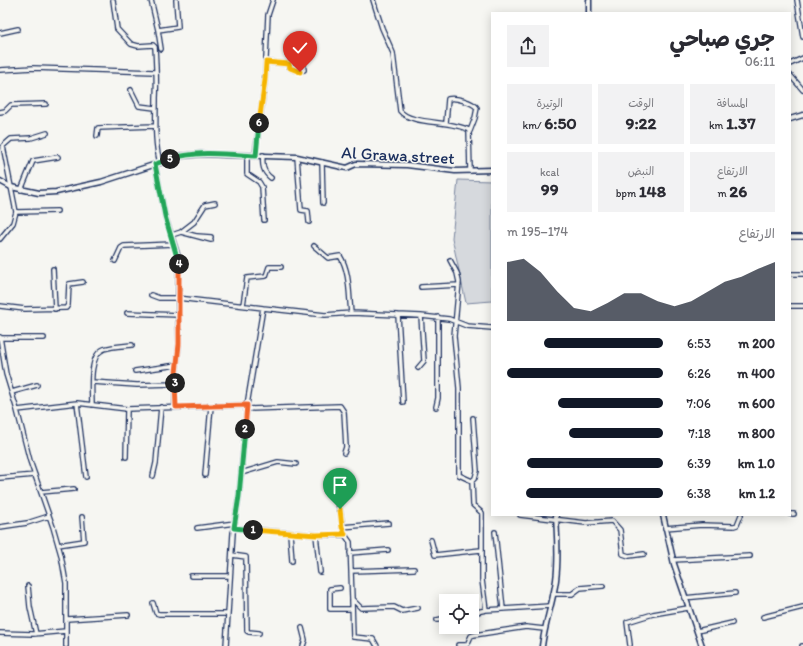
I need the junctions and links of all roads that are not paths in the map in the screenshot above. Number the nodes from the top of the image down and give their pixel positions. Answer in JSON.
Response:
{"nodes":[{"id":1,"x":113,"y":0,"type":"edge"},
{"id":2,"x":151,"y":0,"type":"edge"},
{"id":3,"x":176,"y":0,"type":"edge"},
{"id":4,"x":273,"y":0,"type":"edge"},
{"id":5,"x":373,"y":0,"type":"edge"},
{"id":6,"x":589,"y":0,"type":"edge"},
{"id":7,"x":798,"y":0,"type":"edge"},
{"id":8,"x":590,"y":12,"type":"edge"},
{"id":9,"x":18,"y":29,"type":"dead end"},
{"id":10,"x":158,"y":30,"type":"junction"},
{"id":11,"x":0,"y":33,"type":"edge"},
{"id":12,"x":803,"y":37,"type":"edge"},
{"id":13,"x":292,"y":42,"type":"dead end"},
{"id":14,"x":161,"y":49,"type":"dead end"},
{"id":15,"x":803,"y":58,"type":"edge"},
{"id":16,"x":266,"y":62,"type":"junction"},
{"id":17,"x":791,"y":64,"type":"edge"},
{"id":18,"x":0,"y":70,"type":"edge"},
{"id":19,"x":155,"y":72,"type":"junction"},
{"id":20,"x":791,"y":76,"type":"edge"},
{"id":21,"x":132,"y":90,"type":"dead end"},
{"id":22,"x":803,"y":90,"type":"edge"},
{"id":23,"x":46,"y":104,"type":"dead end"},
{"id":24,"x":155,"y":108,"type":"junction"},
{"id":25,"x":0,"y":112,"type":"edge"},
{"id":26,"x":803,"y":115,"type":"edge"},
{"id":27,"x":791,"y":119,"type":"edge"},
{"id":28,"x":446,"y":123,"type":"junction"},
{"id":29,"x":155,"y":126,"type":"junction"},
{"id":30,"x":470,"y":131,"type":"junction"},
{"id":31,"x":47,"y":133,"type":"dead end"},
{"id":32,"x":97,"y":136,"type":"dead end"},
{"id":33,"x":247,"y":155,"type":"junction"},
{"id":34,"x":263,"y":155,"type":"junction"},
{"id":35,"x":256,"y":156,"type":"junction"},
{"id":36,"x":58,"y":157,"type":"dead end"},
{"id":37,"x":297,"y":158,"type":"junction"},
{"id":38,"x":322,"y":162,"type":"junction"},
{"id":39,"x":157,"y":164,"type":"junction"},
{"id":40,"x":491,"y":170,"type":"edge"},
{"id":41,"x":470,"y":171,"type":"junction"},
{"id":42,"x":271,"y":178,"type":"dead end"},
{"id":43,"x":0,"y":180,"type":"edge"},
{"id":44,"x":11,"y":187,"type":"junction"},
{"id":45,"x":21,"y":190,"type":"junction"},
{"id":46,"x":216,"y":203,"type":"dead end"},
{"id":47,"x":323,"y":203,"type":"dead end"},
{"id":48,"x":57,"y":211,"type":"dead end"},
{"id":49,"x":16,"y":212,"type":"junction"},
{"id":50,"x":264,"y":220,"type":"dead end"},
{"id":51,"x":309,"y":222,"type":"dead end"},
{"id":52,"x":181,"y":232,"type":"junction"},
{"id":53,"x":172,"y":235,"type":"junction"},
{"id":54,"x":791,"y":237,"type":"edge"},
{"id":55,"x":803,"y":237,"type":"edge"},
{"id":56,"x":0,"y":239,"type":"edge"},
{"id":57,"x":211,"y":239,"type":"dead end"},
{"id":58,"x":174,"y":244,"type":"junction"},
{"id":59,"x":314,"y":246,"type":"dead end"},
{"id":60,"x":450,"y":260,"type":"dead end"},
{"id":61,"x":115,"y":261,"type":"dead end"},
{"id":62,"x":281,"y":268,"type":"dead end"},
{"id":63,"x":52,"y":269,"type":"dead end"},
{"id":64,"x":791,"y":274,"type":"edge"},
{"id":65,"x":803,"y":274,"type":"edge"},
{"id":66,"x":83,"y":282,"type":"dead end"},
{"id":67,"x":459,"y":285,"type":"junction"},
{"id":68,"x":421,"y":288,"type":"dead end"},
{"id":69,"x":152,"y":295,"type":"dead end"},
{"id":70,"x":178,"y":298,"type":"junction"},
{"id":71,"x":243,"y":305,"type":"junction"},
{"id":72,"x":0,"y":306,"type":"edge"},
{"id":73,"x":791,"y":306,"type":"edge"},
{"id":74,"x":803,"y":306,"type":"edge"},
{"id":75,"x":263,"y":308,"type":"junction"},
{"id":76,"x":55,"y":309,"type":"junction"},
{"id":77,"x":127,"y":312,"type":"dead end"},
{"id":78,"x":350,"y":313,"type":"junction"},
{"id":79,"x":178,"y":315,"type":"junction"},
{"id":80,"x":398,"y":315,"type":"junction"},
{"id":81,"x":422,"y":316,"type":"junction"},
{"id":82,"x":438,"y":317,"type":"junction"},
{"id":83,"x":454,"y":321,"type":"junction"},
{"id":84,"x":491,"y":328,"type":"edge"},
{"id":85,"x":0,"y":337,"type":"edge"},
{"id":86,"x":44,"y":338,"type":"dead end"},
{"id":87,"x":132,"y":344,"type":"dead end"},
{"id":88,"x":177,"y":365,"type":"junction"},
{"id":89,"x":418,"y":368,"type":"dead end"},
{"id":90,"x":135,"y":371,"type":"dead end"},
{"id":91,"x":92,"y":382,"type":"junction"},
{"id":92,"x":175,"y":384,"type":"junction"},
{"id":93,"x":37,"y":386,"type":"dead end"},
{"id":94,"x":12,"y":392,"type":"junction"},
{"id":95,"x":403,"y":402,"type":"dead end"},
{"id":96,"x":76,"y":403,"type":"junction"},
{"id":97,"x":92,"y":405,"type":"junction"},
{"id":98,"x":211,"y":406,"type":"junction"},
{"id":99,"x":161,"y":407,"type":"junction"},
{"id":100,"x":176,"y":407,"type":"junction"},
{"id":101,"x":247,"y":407,"type":"junction"},
{"id":102,"x":436,"y":407,"type":"dead end"},
{"id":103,"x":127,"y":409,"type":"junction"},
{"id":104,"x":17,"y":410,"type":"junction"},
{"id":105,"x":473,"y":418,"type":"dead end"},
{"id":106,"x":344,"y":453,"type":"dead end"},
{"id":107,"x":126,"y":457,"type":"dead end"},
{"id":108,"x":296,"y":464,"type":"dead end"},
{"id":109,"x":241,"y":473,"type":"junction"},
{"id":110,"x":35,"y":475,"type":"junction"},
{"id":111,"x":205,"y":475,"type":"dead end"},
{"id":112,"x":153,"y":476,"type":"dead end"},
{"id":113,"x":341,"y":476,"type":"dead end"},
{"id":114,"x":86,"y":477,"type":"dead end"},
{"id":115,"x":0,"y":478,"type":"edge"},
{"id":116,"x":472,"y":481,"type":"junction"},
{"id":117,"x":74,"y":489,"type":"dead end"},
{"id":118,"x":41,"y":492,"type":"junction"},
{"id":119,"x":49,"y":516,"type":"junction"},
{"id":120,"x":538,"y":516,"type":"edge"},
{"id":121,"x":663,"y":516,"type":"edge"},
{"id":122,"x":741,"y":516,"type":"edge"},
{"id":123,"x":82,"y":517,"type":"dead end"},
{"id":124,"x":556,"y":517,"type":"edge"},
{"id":125,"x":235,"y":523,"type":"junction"},
{"id":126,"x":389,"y":523,"type":"dead end"},
{"id":127,"x":0,"y":527,"type":"edge"},
{"id":128,"x":342,"y":527,"type":"junction"},
{"id":129,"x":197,"y":528,"type":"dead end"},
{"id":130,"x":234,"y":528,"type":"junction"},
{"id":131,"x":665,"y":528,"type":"junction"},
{"id":132,"x":496,"y":532,"type":"dead end"},
{"id":133,"x":290,"y":533,"type":"junction"},
{"id":134,"x":345,"y":534,"type":"junction"},
{"id":135,"x":316,"y":535,"type":"junction"},
{"id":136,"x":431,"y":540,"type":"dead end"},
{"id":137,"x":58,"y":545,"type":"junction"},
{"id":138,"x":388,"y":550,"type":"dead end"},
{"id":139,"x":481,"y":550,"type":"junction"},
{"id":140,"x":350,"y":553,"type":"junction"},
{"id":141,"x":644,"y":554,"type":"dead end"},
{"id":142,"x":232,"y":555,"type":"junction"},
{"id":143,"x":750,"y":556,"type":"dead end"},
{"id":144,"x":673,"y":560,"type":"junction"},
{"id":145,"x":292,"y":561,"type":"dead end"},
{"id":146,"x":414,"y":569,"type":"dead end"},
{"id":147,"x":351,"y":571,"type":"junction"},
{"id":148,"x":320,"y":572,"type":"dead end"},
{"id":149,"x":191,"y":576,"type":"dead end"},
{"id":150,"x":230,"y":576,"type":"junction"},
{"id":151,"x":28,"y":586,"type":"dead end"},
{"id":152,"x":603,"y":586,"type":"dead end"},
{"id":153,"x":340,"y":588,"type":"dead end"},
{"id":154,"x":735,"y":593,"type":"dead end"},
{"id":155,"x":553,"y":594,"type":"junction"},
{"id":156,"x":684,"y":598,"type":"junction"},
{"id":157,"x":352,"y":599,"type":"junction"},
{"id":158,"x":153,"y":602,"type":"dead end"},
{"id":159,"x":550,"y":606,"type":"junction"},
{"id":160,"x":803,"y":607,"type":"edge"},
{"id":161,"x":418,"y":608,"type":"dead end"},
{"id":162,"x":688,"y":608,"type":"junction"},
{"id":163,"x":503,"y":609,"type":"junction"},
{"id":164,"x":352,"y":610,"type":"junction"},
{"id":165,"x":486,"y":610,"type":"junction"},
{"id":166,"x":479,"y":612,"type":"edge"},
{"id":167,"x":228,"y":614,"type":"junction"},
{"id":168,"x":128,"y":615,"type":"dead end"},
{"id":169,"x":763,"y":617,"type":"dead end"},
{"id":170,"x":67,"y":619,"type":"junction"},
{"id":171,"x":732,"y":623,"type":"dead end"},
{"id":172,"x":302,"y":628,"type":"dead end"},
{"id":173,"x":544,"y":629,"type":"junction"},
{"id":174,"x":66,"y":631,"type":"junction"},
{"id":175,"x":697,"y":631,"type":"junction"},
{"id":176,"x":0,"y":633,"type":"edge"},
{"id":177,"x":259,"y":633,"type":"dead end"},
{"id":178,"x":36,"y":634,"type":"junction"},
{"id":179,"x":458,"y":645,"type":"dead end"},
{"id":180,"x":630,"y":645,"type":"dead end"},
{"id":181,"x":66,"y":646,"type":"edge"},
{"id":182,"x":226,"y":646,"type":"edge"},
{"id":183,"x":303,"y":646,"type":"edge"},
{"id":184,"x":377,"y":646,"type":"edge"},
{"id":185,"x":542,"y":646,"type":"edge"},
{"id":186,"x":702,"y":646,"type":"edge"}],
"edges":[{"from":1,"to":19,"type":"street"},
{"from":2,"to":10,"type":"street"},
{"from":3,"to":10,"type":"street"},
{"from":4,"to":16,"type":"street"},
{"from":5,"to":28,"type":"street"},
{"from":6,"to":8,"type":"street"},
{"from":7,"to":12,"type":"street"},
{"from":9,"to":11,"type":"street"},
{"from":10,"to":14,"type":"street"},
{"from":13,"to":16,"type":"street"},
{"from":15,"to":17,"type":"street"},
{"from":16,"to":35,"type":"street"},
{"from":18,"to":19,"type":"street"},
{"from":19,"to":24,"type":"street"},
{"from":20,"to":22,"type":"street"},
{"from":21,"to":24,"type":"street"},
{"from":23,"to":25,"type":"street"},
{"from":24,"to":29,"type":"street"},
{"from":26,"to":27,"type":"street"},
{"from":28,"to":30,"type":"street"},
{"from":28,"to":30,"type":"street"},
{"from":29,"to":32,"type":"street"},
{"from":29,"to":39,"type":"street"},
{"from":30,"to":41,"type":"street"},
{"from":31,"to":44,"type":"street"},
{"from":33,"to":35,"type":"street","name":"Al Grawa street"},
{"from":33,"to":39,"type":"street","name":"Al Grawa street"},
{"from":33,"to":50,"type":"street"},
{"from":34,"to":35,"type":"street","name":"Al Grawa street"},
{"from":34,"to":37,"type":"street","name":"Al Grawa street"},
{"from":34,"to":42,"type":"street"},
{"from":36,"to":45,"type":"street"},
{"from":37,"to":38,"type":"street","name":"Al Grawa street"},
{"from":37,"to":51,"type":"street"},
{"from":38,"to":41,"type":"street","name":"Al Grawa street"},
{"from":38,"to":47,"type":"street"},
{"from":39,"to":45,"type":"street","name":"Al Grawa street"},
{"from":39,"to":53,"type":"street"},
{"from":40,"to":41,"type":"street","name":"Al Grawa street"},
{"from":43,"to":44,"type":"street","name":"Al Grawa street"},
{"from":44,"to":45,"type":"street","name":"Al Grawa street"},
{"from":44,"to":49,"type":"street"},
{"from":46,"to":52,"type":"street"},
{"from":48,"to":49,"type":"street"},
{"from":49,"to":56,"type":"street"},
{"from":52,"to":53,"type":"street"},
{"from":52,"to":57,"type":"street"},
{"from":53,"to":58,"type":"street"},
{"from":54,"to":55,"type":"street"},
{"from":58,"to":61,"type":"street"},
{"from":58,"to":70,"type":"street"},
{"from":59,"to":78,"type":"street"},
{"from":60,"to":67,"type":"street"},
{"from":62,"to":71,"type":"street"},
{"from":63,"to":76,"type":"street"},
{"from":64,"to":65,"type":"street"},
{"from":66,"to":76,"type":"street"},
{"from":67,"to":68,"type":"street"},
{"from":67,"to":83,"type":"street"},
{"from":69,"to":70,"type":"street"},
{"from":70,"to":71,"type":"street"},
{"from":70,"to":79,"type":"street"},
{"from":71,"to":75,"type":"street"},
{"from":72,"to":76,"type":"street"},
{"from":73,"to":74,"type":"street"},
{"from":75,"to":78,"type":"street"},
{"from":75,"to":101,"type":"street"},
{"from":77,"to":79,"type":"street"},
{"from":78,"to":80,"type":"street"},
{"from":79,"to":88,"type":"street"},
{"from":80,"to":81,"type":"street"},
{"from":80,"to":95,"type":"street"},
{"from":81,"to":82,"type":"street"},
{"from":81,"to":89,"type":"street"},
{"from":82,"to":83,"type":"street"},
{"from":82,"to":102,"type":"street"},
{"from":83,"to":84,"type":"street"},
{"from":83,"to":116,"type":"street"},
{"from":85,"to":86,"type":"street"},
{"from":85,"to":94,"type":"street"},
{"from":87,"to":91,"type":"street"},
{"from":88,"to":90,"type":"street"},
{"from":88,"to":92,"type":"street"},
{"from":91,"to":92,"type":"street"},
{"from":91,"to":97,"type":"street"},
{"from":92,"to":100,"type":"street"},
{"from":93,"to":94,"type":"street"},
{"from":94,"to":104,"type":"street"},
{"from":96,"to":97,"type":"street"},
{"from":96,"to":104,"type":"street"},
{"from":96,"to":114,"type":"street"},
{"from":97,"to":103,"type":"street"},
{"from":98,"to":100,"type":"street"},
{"from":98,"to":101,"type":"street"},
{"from":98,"to":111,"type":"street"},
{"from":99,"to":100,"type":"street"},
{"from":99,"to":103,"type":"street"},
{"from":99,"to":112,"type":"street"},
{"from":101,"to":106,"type":"street"},
{"from":101,"to":109,"type":"street"},
{"from":103,"to":107,"type":"street"},
{"from":104,"to":110,"type":"street"},
{"from":105,"to":116,"type":"street"},
{"from":108,"to":109,"type":"street"},
{"from":109,"to":125,"type":"street"},
{"from":110,"to":115,"type":"street"},
{"from":110,"to":118,"type":"street"},
{"from":113,"to":128,"type":"street"},
{"from":116,"to":139,"type":"street"},
{"from":117,"to":118,"type":"street"},
{"from":118,"to":119,"type":"street"},
{"from":119,"to":127,"type":"street"},
{"from":119,"to":137,"type":"street"},
{"from":120,"to":124,"type":"street"},
{"from":121,"to":131,"type":"street"},
{"from":122,"to":131,"type":"street"},
{"from":123,"to":137,"type":"street"},
{"from":124,"to":141,"type":"street"},
{"from":124,"to":155,"type":"street"},
{"from":125,"to":129,"type":"street"},
{"from":125,"to":130,"type":"street"},
{"from":126,"to":128,"type":"street"},
{"from":128,"to":134,"type":"street"},
{"from":130,"to":133,"type":"street"},
{"from":130,"to":142,"type":"street"},
{"from":131,"to":144,"type":"street"},
{"from":132,"to":163,"type":"street"},
{"from":133,"to":135,"type":"street"},
{"from":133,"to":145,"type":"street"},
{"from":134,"to":135,"type":"street"},
{"from":134,"to":140,"type":"street"},
{"from":135,"to":148,"type":"street"},
{"from":136,"to":139,"type":"street"},
{"from":137,"to":170,"type":"street"},
{"from":138,"to":140,"type":"street"},
{"from":139,"to":165,"type":"street"},
{"from":140,"to":147,"type":"street"},
{"from":142,"to":150,"type":"street"},
{"from":142,"to":177,"type":"street"},
{"from":143,"to":144,"type":"street"},
{"from":144,"to":156,"type":"street"},
{"from":146,"to":147,"type":"street"},
{"from":147,"to":157,"type":"street"},
{"from":149,"to":150,"type":"street"},
{"from":150,"to":167,"type":"street"},
{"from":151,"to":178,"type":"street"},
{"from":152,"to":155,"type":"street"},
{"from":153,"to":164,"type":"street"},
{"from":154,"to":156,"type":"street"},
{"from":155,"to":159,"type":"street"},
{"from":156,"to":162,"type":"street"},
{"from":157,"to":161,"type":"street"},
{"from":157,"to":164,"type":"street"},
{"from":158,"to":167,"type":"street"},
{"from":159,"to":163,"type":"street"},
{"from":159,"to":173,"type":"street"},
{"from":160,"to":169,"type":"street"},
{"from":162,"to":175,"type":"street"},
{"from":162,"to":180,"type":"street"},
{"from":163,"to":165,"type":"street"},
{"from":164,"to":184,"type":"street"},
{"from":165,"to":166,"type":"street"},
{"from":167,"to":182,"type":"street"},
{"from":168,"to":170,"type":"street"},
{"from":170,"to":174,"type":"street"},
{"from":171,"to":175,"type":"street"},
{"from":172,"to":183,"type":"street"},
{"from":173,"to":179,"type":"street"},
{"from":173,"to":185,"type":"street"},
{"from":174,"to":178,"type":"street"},
{"from":174,"to":181,"type":"street"},
{"from":175,"to":186,"type":"street"},
{"from":176,"to":178,"type":"street"}]}
